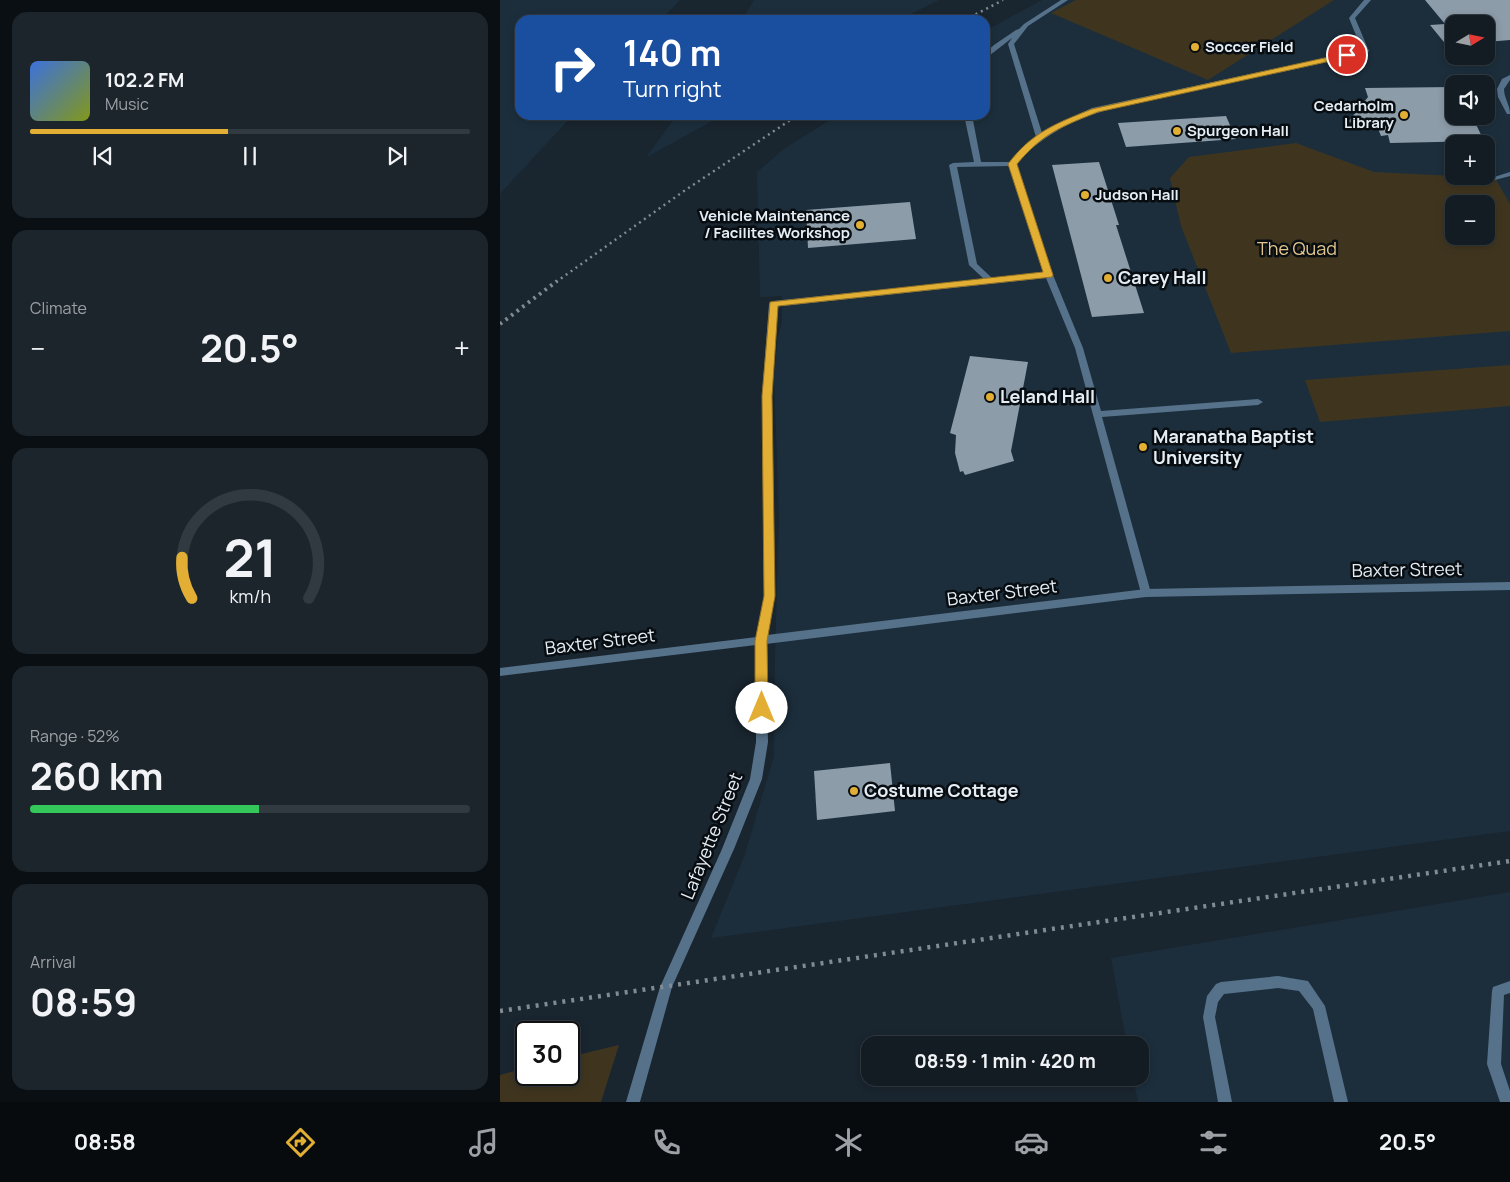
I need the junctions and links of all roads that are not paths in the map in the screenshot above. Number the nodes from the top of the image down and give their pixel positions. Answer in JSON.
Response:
{"nodes":[{"id":1,"x":1065,"y":0,"type":"edge"},
{"id":2,"x":1368,"y":0,"type":"edge"},
{"id":3,"x":1026,"y":25,"type":"junction"},
{"id":4,"x":990,"y":52,"type":"edge"},
{"id":5,"x":1510,"y":77,"type":"edge"},
{"id":6,"x":1510,"y":112,"type":"edge"},
{"id":7,"x":969,"y":120,"type":"edge"},
{"id":8,"x":1039,"y":136,"type":"junction"},
{"id":9,"x":978,"y":164,"type":"junction"},
{"id":10,"x":1012,"y":164,"type":"junction"},
{"id":11,"x":1510,"y":174,"type":"edge"},
{"id":12,"x":1495,"y":178,"type":"dead end"},
{"id":13,"x":1048,"y":275,"type":"junction"},
{"id":14,"x":990,"y":280,"type":"junction"},
{"id":15,"x":1258,"y":402,"type":"dead end"},
{"id":16,"x":1096,"y":414,"type":"junction"},
{"id":17,"x":1510,"y":586,"type":"edge"},
{"id":18,"x":1146,"y":593,"type":"junction"},
{"id":19,"x":761,"y":641,"type":"junction"},
{"id":20,"x":500,"y":672,"type":"edge"},
{"id":21,"x":1510,"y":987,"type":"edge"},
{"id":22,"x":634,"y":1102,"type":"edge"},
{"id":23,"x":1225,"y":1102,"type":"edge"},
{"id":24,"x":1341,"y":1102,"type":"edge"},
{"id":25,"x":1507,"y":1102,"type":"edge"}],
"edges":[{"from":1,"to":3,"type":"street"},
{"from":2,"to":8,"type":"street"},
{"from":3,"to":4,"type":"street"},
{"from":3,"to":8,"type":"street"},
{"from":5,"to":6,"type":"street"},
{"from":7,"to":9,"type":"street"},
{"from":8,"to":10,"type":"street"},
{"from":9,"to":10,"type":"street"},
{"from":9,"to":14,"type":"street"},
{"from":10,"to":13,"type":"street"},
{"from":11,"to":12,"type":"street"},
{"from":13,"to":14,"type":"street"},
{"from":13,"to":16,"type":"street"},
{"from":14,"to":19,"type":"street","name":"Lafayette Street"},
{"from":15,"to":16,"type":"street"},
{"from":16,"to":18,"type":"street"},
{"from":17,"to":18,"type":"street","name":"Baxter Street"},
{"from":18,"to":19,"type":"street","name":"Baxter Street"},
{"from":19,"to":20,"type":"street","name":"Baxter Street"},
{"from":19,"to":22,"type":"street","name":"Lafayette Street"},
{"from":21,"to":25,"type":"street"},
{"from":23,"to":24,"type":"street"}]}
